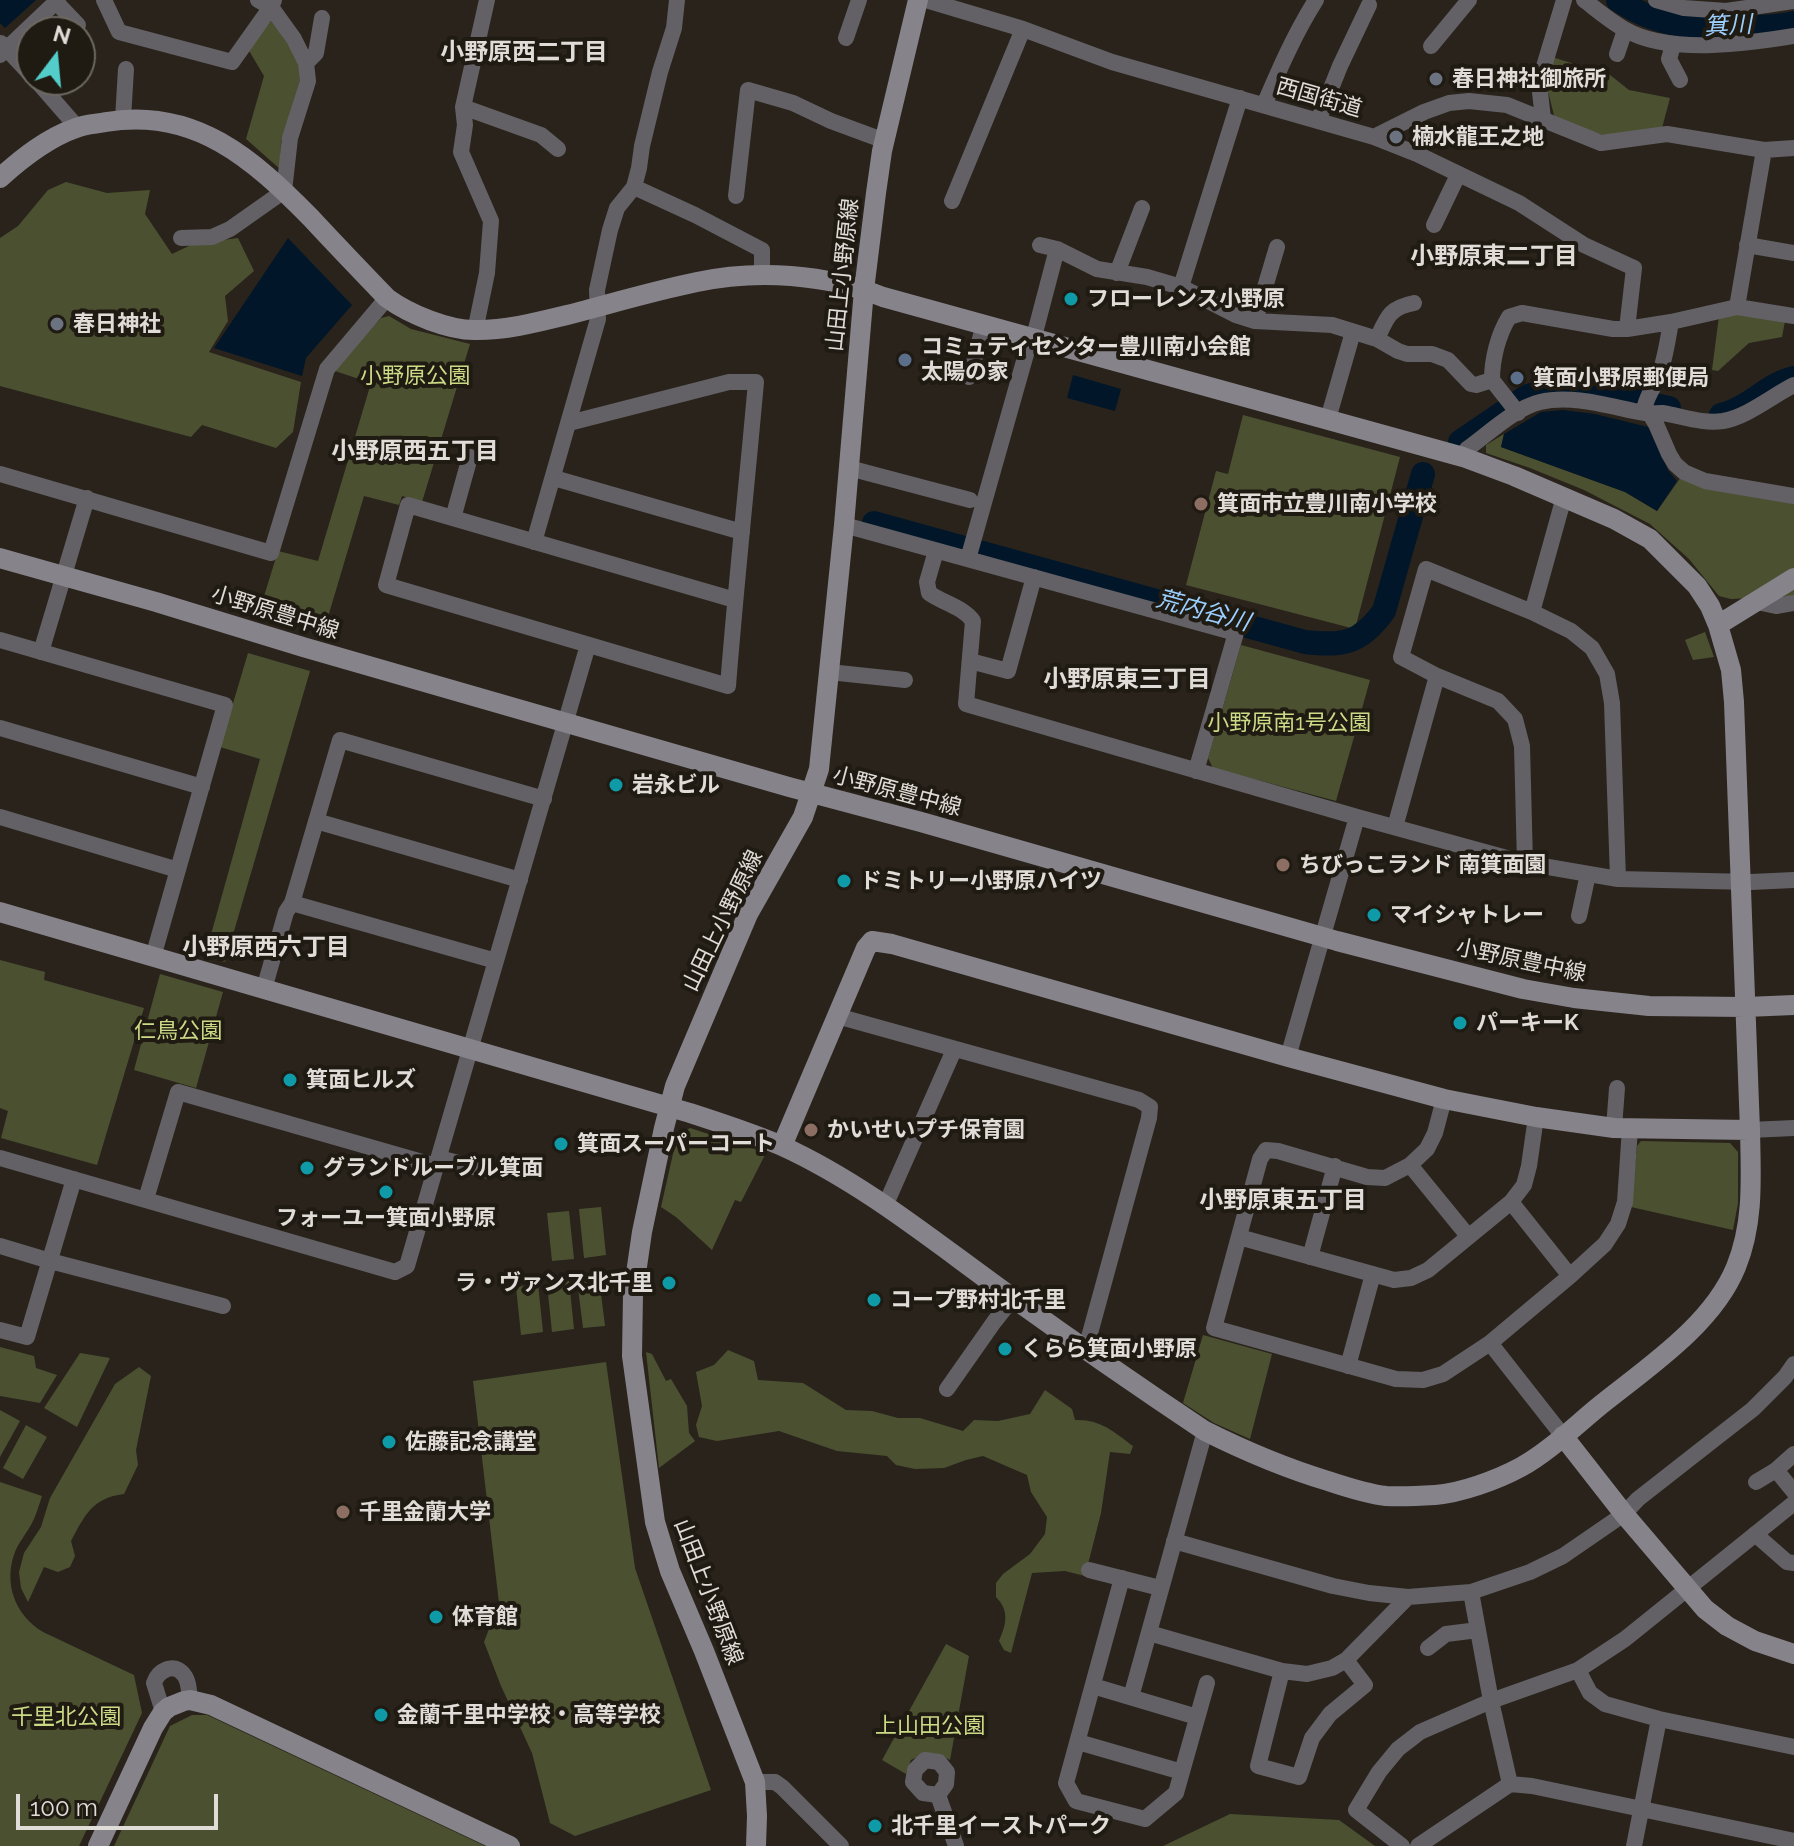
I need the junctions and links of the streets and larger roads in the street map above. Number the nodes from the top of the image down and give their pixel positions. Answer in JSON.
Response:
{"nodes":[{"id":1,"x":104,"y":0,"type":"edge"},
{"id":2,"x":487,"y":0,"type":"edge"},
{"id":3,"x":677,"y":0,"type":"edge"},
{"id":4,"x":859,"y":0,"type":"edge"},
{"id":5,"x":918,"y":0,"type":"edge"},
{"id":6,"x":926,"y":0,"type":"edge"},
{"id":7,"x":1316,"y":0,"type":"edge"},
{"id":8,"x":1469,"y":0,"type":"edge"},
{"id":9,"x":1564,"y":0,"type":"edge"},
{"id":10,"x":1584,"y":0,"type":"edge"},
{"id":11,"x":1656,"y":0,"type":"edge"},
{"id":12,"x":57,"y":1,"type":"edge"},
{"id":13,"x":1794,"y":1,"type":"edge"},
{"id":14,"x":268,"y":2,"type":"edge"},
{"id":15,"x":1686,"y":4,"type":"edge"},
{"id":16,"x":1369,"y":5,"type":"dead end"},
{"id":17,"x":322,"y":18,"type":"dead end"},
{"id":18,"x":1023,"y":29,"type":"junction"},
{"id":19,"x":1625,"y":30,"type":"junction"},
{"id":20,"x":1794,"y":36,"type":"edge"},
{"id":21,"x":846,"y":38,"type":"dead end"},
{"id":22,"x":1673,"y":45,"type":"junction"},
{"id":23,"x":1431,"y":46,"type":"dead end"},
{"id":24,"x":2,"y":49,"type":"edge"},
{"id":25,"x":1617,"y":54,"type":"dead end"},
{"id":26,"x":306,"y":63,"type":"junction"},
{"id":27,"x":126,"y":69,"type":"dead end"},
{"id":28,"x":1680,"y":80,"type":"dead end"},
{"id":29,"x":50,"y":96,"type":"edge"},
{"id":30,"x":1240,"y":98,"type":"junction"},
{"id":31,"x":1264,"y":105,"type":"junction"},
{"id":32,"x":463,"y":107,"type":"junction"},
{"id":33,"x":123,"y":119,"type":"junction"},
{"id":34,"x":1543,"y":119,"type":"junction"},
{"id":35,"x":1318,"y":121,"type":"junction"},
{"id":36,"x":77,"y":127,"type":"junction"},
{"id":37,"x":1374,"y":137,"type":"junction"},
{"id":38,"x":885,"y":141,"type":"junction"},
{"id":39,"x":1794,"y":148,"type":"edge"},
{"id":40,"x":558,"y":149,"type":"dead end"},
{"id":41,"x":1764,"y":150,"type":"junction"},
{"id":42,"x":1458,"y":175,"type":"junction"},
{"id":43,"x":0,"y":178,"type":"edge"},
{"id":44,"x":634,"y":187,"type":"junction"},
{"id":45,"x":284,"y":191,"type":"junction"},
{"id":46,"x":736,"y":196,"type":"dead end"},
{"id":47,"x":952,"y":201,"type":"dead end"},
{"id":48,"x":1142,"y":208,"type":"dead end"},
{"id":49,"x":1434,"y":225,"type":"dead end"},
{"id":50,"x":181,"y":238,"type":"dead end"},
{"id":51,"x":1747,"y":245,"type":"junction"},
{"id":52,"x":1277,"y":247,"type":"dead end"},
{"id":53,"x":1794,"y":253,"type":"edge"},
{"id":54,"x":1117,"y":273,"type":"junction"},
{"id":55,"x":762,"y":275,"type":"junction"},
{"id":56,"x":1181,"y":287,"type":"junction"},
{"id":57,"x":864,"y":290,"type":"junction"},
{"id":58,"x":387,"y":298,"type":"junction"},
{"id":59,"x":1414,"y":303,"type":"dead end"},
{"id":60,"x":596,"y":307,"type":"junction"},
{"id":61,"x":1737,"y":307,"type":"junction"},
{"id":62,"x":1794,"y":316,"type":"edge"},
{"id":63,"x":1255,"y":321,"type":"junction"},
{"id":64,"x":1671,"y":322,"type":"junction"},
{"id":65,"x":984,"y":325,"type":"junction"},
{"id":66,"x":1627,"y":329,"type":"junction"},
{"id":67,"x":475,"y":331,"type":"junction"},
{"id":68,"x":1353,"y":332,"type":"junction"},
{"id":69,"x":1032,"y":338,"type":"junction"},
{"id":70,"x":1377,"y":339,"type":"junction"},
{"id":71,"x":969,"y":377,"type":"dead end"},
{"id":72,"x":1492,"y":380,"type":"junction"},
{"id":73,"x":1794,"y":385,"type":"edge"},
{"id":74,"x":1513,"y":406,"type":"junction"},
{"id":75,"x":1647,"y":406,"type":"junction"},
{"id":76,"x":1328,"y":419,"type":"junction"},
{"id":77,"x":569,"y":423,"type":"junction"},
{"id":78,"x":470,"y":457,"type":"dead end"},
{"id":79,"x":1463,"y":457,"type":"junction"},
{"id":80,"x":849,"y":468,"type":"junction"},
{"id":81,"x":0,"y":474,"type":"edge"},
{"id":82,"x":554,"y":478,"type":"junction"},
{"id":83,"x":1794,"y":496,"type":"edge"},
{"id":84,"x":1564,"y":497,"type":"junction"},
{"id":85,"x":87,"y":498,"type":"junction"},
{"id":86,"x":970,"y":500,"type":"dead end"},
{"id":87,"x":453,"y":518,"type":"junction"},
{"id":88,"x":844,"y":525,"type":"junction"},
{"id":89,"x":742,"y":532,"type":"junction"},
{"id":90,"x":534,"y":542,"type":"junction"},
{"id":91,"x":936,"y":551,"type":"junction"},
{"id":92,"x":970,"y":551,"type":"junction"},
{"id":93,"x":0,"y":558,"type":"edge"},
{"id":94,"x":64,"y":576,"type":"junction"},
{"id":95,"x":1034,"y":577,"type":"junction"},
{"id":96,"x":1794,"y":578,"type":"edge"},
{"id":97,"x":735,"y":600,"type":"junction"},
{"id":98,"x":1794,"y":603,"type":"edge"},
{"id":99,"x":1758,"y":607,"type":"junction"},
{"id":100,"x":1532,"y":612,"type":"junction"},
{"id":101,"x":1718,"y":625,"type":"junction"},
{"id":102,"x":0,"y":640,"type":"edge"},
{"id":103,"x":588,"y":645,"type":"junction"},
{"id":104,"x":41,"y":652,"type":"junction"},
{"id":105,"x":970,"y":661,"type":"junction"},
{"id":106,"x":829,"y":672,"type":"junction"},
{"id":107,"x":1437,"y":676,"type":"junction"},
{"id":108,"x":905,"y":680,"type":"dead end"},
{"id":109,"x":566,"y":722,"type":"junction"},
{"id":110,"x":0,"y":728,"type":"edge"},
{"id":111,"x":1196,"y":771,"type":"junction"},
{"id":112,"x":202,"y":787,"type":"junction"},
{"id":113,"x":811,"y":793,"type":"junction"},
{"id":114,"x":544,"y":799,"type":"junction"},
{"id":115,"x":0,"y":817,"type":"edge"},
{"id":116,"x":1357,"y":817,"type":"junction"},
{"id":117,"x":316,"y":821,"type":"junction"},
{"id":118,"x":1395,"y":827,"type":"junction"},
{"id":119,"x":1525,"y":863,"type":"junction"},
{"id":120,"x":178,"y":870,"type":"junction"},
{"id":121,"x":1588,"y":874,"type":"junction"},
{"id":122,"x":1618,"y":879,"type":"junction"},
{"id":123,"x":520,"y":880,"type":"junction"},
{"id":124,"x":1794,"y":880,"type":"edge"},
{"id":125,"x":1740,"y":882,"type":"junction"},
{"id":126,"x":292,"y":903,"type":"junction"},
{"id":127,"x":0,"y":912,"type":"edge"},
{"id":128,"x":1579,"y":916,"type":"dead end"},
{"id":129,"x":1322,"y":936,"type":"junction"},
{"id":130,"x":153,"y":957,"type":"junction"},
{"id":131,"x":496,"y":961,"type":"junction"},
{"id":132,"x":264,"y":989,"type":"junction"},
{"id":133,"x":1794,"y":1005,"type":"edge"},
{"id":134,"x":1746,"y":1007,"type":"junction"},
{"id":135,"x":837,"y":1016,"type":"junction"},
{"id":136,"x":470,"y":1049,"type":"junction"},
{"id":137,"x":954,"y":1050,"type":"junction"},
{"id":138,"x":1288,"y":1057,"type":"junction"},
{"id":139,"x":1617,"y":1088,"type":"dead end"},
{"id":140,"x":1444,"y":1099,"type":"junction"},
{"id":141,"x":669,"y":1108,"type":"junction"},
{"id":142,"x":1536,"y":1117,"type":"junction"},
{"id":143,"x":1622,"y":1128,"type":"junction"},
{"id":144,"x":1794,"y":1128,"type":"edge"},
{"id":145,"x":1750,"y":1130,"type":"junction"},
{"id":146,"x":782,"y":1146,"type":"junction"},
{"id":147,"x":0,"y":1158,"type":"edge"},
{"id":148,"x":438,"y":1162,"type":"junction"},
{"id":149,"x":1410,"y":1165,"type":"junction"},
{"id":150,"x":1335,"y":1166,"type":"junction"},
{"id":151,"x":489,"y":1171,"type":"dead end"},
{"id":152,"x":74,"y":1179,"type":"junction"},
{"id":153,"x":146,"y":1199,"type":"junction"},
{"id":154,"x":1511,"y":1202,"type":"junction"},
{"id":155,"x":882,"y":1204,"type":"junction"},
{"id":156,"x":1468,"y":1236,"type":"junction"},
{"id":157,"x":1239,"y":1237,"type":"junction"},
{"id":158,"x":0,"y":1246,"type":"edge"},
{"id":159,"x":1310,"y":1257,"type":"junction"},
{"id":160,"x":50,"y":1261,"type":"junction"},
{"id":161,"x":1373,"y":1274,"type":"junction"},
{"id":162,"x":1570,"y":1276,"type":"junction"},
{"id":163,"x":1013,"y":1298,"type":"junction"},
{"id":164,"x":223,"y":1306,"type":"dead end"},
{"id":165,"x":0,"y":1330,"type":"edge"},
{"id":166,"x":1490,"y":1343,"type":"junction"},
{"id":167,"x":1086,"y":1348,"type":"junction"},
{"id":168,"x":1794,"y":1364,"type":"edge"},
{"id":169,"x":1348,"y":1366,"type":"junction"},
{"id":170,"x":947,"y":1389,"type":"dead end"},
{"id":171,"x":1205,"y":1431,"type":"junction"},
{"id":172,"x":1563,"y":1436,"type":"junction"},
{"id":173,"x":1794,"y":1454,"type":"edge"},
{"id":174,"x":1776,"y":1470,"type":"junction"},
{"id":175,"x":1756,"y":1482,"type":"dead end"},
{"id":176,"x":1794,"y":1492,"type":"edge"},
{"id":177,"x":1794,"y":1503,"type":"edge"},
{"id":178,"x":1624,"y":1514,"type":"junction"},
{"id":179,"x":1755,"y":1534,"type":"junction"},
{"id":180,"x":1174,"y":1541,"type":"junction"},
{"id":181,"x":1794,"y":1563,"type":"edge"},
{"id":182,"x":1089,"y":1570,"type":"dead end"},
{"id":183,"x":1122,"y":1578,"type":"junction"},
{"id":184,"x":1160,"y":1588,"type":"junction"},
{"id":185,"x":1687,"y":1590,"type":"junction"},
{"id":186,"x":1471,"y":1592,"type":"junction"},
{"id":187,"x":1408,"y":1597,"type":"junction"},
{"id":188,"x":1478,"y":1630,"type":"junction"},
{"id":189,"x":1149,"y":1633,"type":"junction"},
{"id":190,"x":1428,"y":1649,"type":"dead end"},
{"id":191,"x":1794,"y":1654,"type":"edge"},
{"id":192,"x":1346,"y":1660,"type":"junction"},
{"id":193,"x":1578,"y":1670,"type":"junction"},
{"id":194,"x":1282,"y":1671,"type":"junction"},
{"id":195,"x":1207,"y":1683,"type":"dead end"},
{"id":196,"x":1093,"y":1686,"type":"junction"},
{"id":197,"x":1131,"y":1697,"type":"junction"},
{"id":198,"x":190,"y":1700,"type":"junction"},
{"id":199,"x":1491,"y":1701,"type":"junction"},
{"id":200,"x":163,"y":1712,"type":"junction"},
{"id":201,"x":1197,"y":1717,"type":"junction"},
{"id":202,"x":1659,"y":1719,"type":"junction"},
{"id":203,"x":1078,"y":1742,"type":"junction"},
{"id":204,"x":1794,"y":1747,"type":"edge"},
{"id":205,"x":1182,"y":1772,"type":"junction"},
{"id":206,"x":755,"y":1782,"type":"junction"},
{"id":207,"x":1510,"y":1784,"type":"junction"},
{"id":208,"x":938,"y":1795,"type":"dead end"},
{"id":209,"x":1642,"y":1809,"type":"junction"},
{"id":210,"x":1794,"y":1841,"type":"edge"},
{"id":211,"x":98,"y":1846,"type":"edge"},
{"id":212,"x":510,"y":1846,"type":"edge"},
{"id":213,"x":756,"y":1846,"type":"edge"},
{"id":214,"x":841,"y":1846,"type":"edge"},
{"id":215,"x":956,"y":1846,"type":"edge"},
{"id":216,"x":1402,"y":1846,"type":"edge"},
{"id":217,"x":1418,"y":1846,"type":"edge"},
{"id":218,"x":1634,"y":1846,"type":"edge"}],
"edges":[{"from":1,"to":14,"type":"street"},
{"from":2,"to":32,"type":"street"},
{"from":3,"to":44,"type":"street"},
{"from":4,"to":21,"type":"street"},
{"from":5,"to":38,"type":"street","name":"山田上小野原線"},
{"from":6,"to":18,"type":"street","name":"西国街道"},
{"from":7,"to":31,"type":"street"},
{"from":8,"to":23,"type":"street"},
{"from":9,"to":34,"type":"street"},
{"from":10,"to":19,"type":"street"},
{"from":11,"to":15,"type":"street"},
{"from":12,"to":24,"type":"street"},
{"from":13,"to":15,"type":"street"},
{"from":14,"to":26,"type":"street"},
{"from":16,"to":35,"type":"street"},
{"from":17,"to":26,"type":"street"},
{"from":18,"to":30,"type":"street","name":"西国街道"},
{"from":18,"to":47,"type":"street"},
{"from":19,"to":22,"type":"street"},
{"from":19,"to":25,"type":"street"},
{"from":20,"to":22,"type":"street"},
{"from":22,"to":28,"type":"street"},
{"from":26,"to":45,"type":"street"},
{"from":27,"to":33,"type":"street"},
{"from":29,"to":36,"type":"street"},
{"from":30,"to":31,"type":"street","name":"西国街道"},
{"from":30,"to":56,"type":"street"},
{"from":31,"to":35,"type":"street","name":"西国街道"},
{"from":32,"to":40,"type":"street"},
{"from":32,"to":67,"type":"street"},
{"from":33,"to":36,"type":"street"},
{"from":33,"to":45,"type":"street"},
{"from":34,"to":37,"type":"street","name":"西国街道"},
{"from":34,"to":41,"type":"street","name":"西国街道"},
{"from":35,"to":37,"type":"street","name":"西国街道"},
{"from":36,"to":43,"type":"street"},
{"from":37,"to":42,"type":"street"},
{"from":38,"to":46,"type":"street"},
{"from":38,"to":57,"type":"street","name":"山田上小野原線"},
{"from":39,"to":41,"type":"street","name":"西国街道"},
{"from":41,"to":51,"type":"street"},
{"from":42,"to":49,"type":"street"},
{"from":42,"to":66,"type":"street"},
{"from":44,"to":55,"type":"street"},
{"from":44,"to":60,"type":"street"},
{"from":45,"to":50,"type":"street"},
{"from":45,"to":58,"type":"street"},
{"from":48,"to":54,"type":"street"},
{"from":51,"to":53,"type":"street"},
{"from":51,"to":61,"type":"street"},
{"from":52,"to":63,"type":"street"},
{"from":54,"to":56,"type":"street"},
{"from":54,"to":69,"type":"street"},
{"from":55,"to":57,"type":"street"},
{"from":55,"to":60,"type":"street"},
{"from":56,"to":63,"type":"street"},
{"from":57,"to":65,"type":"street"},
{"from":57,"to":80,"type":"street","name":"山田上小野原線"},
{"from":58,"to":67,"type":"street"},
{"from":58,"to":85,"type":"street"},
{"from":59,"to":70,"type":"street"},
{"from":60,"to":67,"type":"street"},
{"from":60,"to":77,"type":"street"},
{"from":61,"to":62,"type":"street"},
{"from":61,"to":64,"type":"street"},
{"from":63,"to":68,"type":"street"},
{"from":64,"to":66,"type":"street"},
{"from":64,"to":75,"type":"street"},
{"from":65,"to":69,"type":"street"},
{"from":65,"to":71,"type":"street"},
{"from":66,"to":72,"type":"street"},
{"from":68,"to":70,"type":"street"},
{"from":68,"to":76,"type":"street"},
{"from":69,"to":76,"type":"street"},
{"from":69,"to":92,"type":"street"},
{"from":70,"to":72,"type":"street"},
{"from":72,"to":74,"type":"street"},
{"from":73,"to":75,"type":"street"},
{"from":74,"to":75,"type":"street"},
{"from":74,"to":79,"type":"street"},
{"from":75,"to":83,"type":"street"},
{"from":76,"to":79,"type":"street"},
{"from":77,"to":82,"type":"street"},
{"from":77,"to":89,"type":"street"},
{"from":78,"to":87,"type":"street"},
{"from":79,"to":84,"type":"street"},
{"from":80,"to":86,"type":"street"},
{"from":80,"to":88,"type":"street","name":"山田上小野原線"},
{"from":81,"to":85,"type":"street"},
{"from":82,"to":89,"type":"street"},
{"from":82,"to":90,"type":"street"},
{"from":84,"to":100,"type":"street"},
{"from":84,"to":101,"type":"street"},
{"from":85,"to":94,"type":"street"},
{"from":87,"to":90,"type":"street"},
{"from":87,"to":103,"type":"street"},
{"from":88,"to":91,"type":"street"},
{"from":88,"to":106,"type":"street","name":"山田上小野原線"},
{"from":89,"to":97,"type":"street"},
{"from":90,"to":97,"type":"street"},
{"from":91,"to":92,"type":"street"},
{"from":91,"to":105,"type":"street"},
{"from":92,"to":95,"type":"street"},
{"from":93,"to":94,"type":"street","name":"小野原豊中線"},
{"from":94,"to":104,"type":"street"},
{"from":94,"to":109,"type":"street","name":"小野原豊中線"},
{"from":95,"to":105,"type":"street"},
{"from":95,"to":111,"type":"street"},
{"from":96,"to":99,"type":"street"},
{"from":97,"to":103,"type":"street"},
{"from":98,"to":99,"type":"street"},
{"from":99,"to":101,"type":"street"},
{"from":100,"to":107,"type":"street"},
{"from":100,"to":122,"type":"street"},
{"from":101,"to":125,"type":"street"},
{"from":102,"to":104,"type":"street"},
{"from":103,"to":109,"type":"street"},
{"from":104,"to":112,"type":"street"},
{"from":105,"to":111,"type":"street"},
{"from":106,"to":108,"type":"street"},
{"from":106,"to":113,"type":"street","name":"山田上小野原線"},
{"from":107,"to":118,"type":"street"},
{"from":107,"to":119,"type":"street"},
{"from":109,"to":113,"type":"street","name":"小野原豊中線"},
{"from":109,"to":114,"type":"street"},
{"from":110,"to":112,"type":"street"},
{"from":111,"to":116,"type":"street"},
{"from":112,"to":120,"type":"street"},
{"from":113,"to":129,"type":"street","name":"小野原豊中線"},
{"from":113,"to":141,"type":"street","name":"山田上小野原線"},
{"from":114,"to":117,"type":"street"},
{"from":114,"to":123,"type":"street"},
{"from":115,"to":120,"type":"street"},
{"from":116,"to":118,"type":"street"},
{"from":116,"to":129,"type":"street"},
{"from":117,"to":123,"type":"street"},
{"from":117,"to":126,"type":"street"},
{"from":118,"to":119,"type":"street"},
{"from":119,"to":121,"type":"street"},
{"from":120,"to":130,"type":"street"},
{"from":121,"to":122,"type":"street"},
{"from":121,"to":128,"type":"street"},
{"from":122,"to":125,"type":"street"},
{"from":123,"to":131,"type":"street"},
{"from":124,"to":125,"type":"street"},
{"from":125,"to":134,"type":"street"},
{"from":126,"to":131,"type":"street"},
{"from":126,"to":132,"type":"street"},
{"from":127,"to":130,"type":"street"},
{"from":129,"to":134,"type":"street","name":"小野原豊中線"},
{"from":129,"to":138,"type":"street"},
{"from":130,"to":132,"type":"street"},
{"from":131,"to":136,"type":"street"},
{"from":132,"to":136,"type":"street"},
{"from":133,"to":134,"type":"street","name":"小野原豊中線"},
{"from":134,"to":145,"type":"street"},
{"from":135,"to":137,"type":"street"},
{"from":135,"to":138,"type":"street"},
{"from":135,"to":146,"type":"street"},
{"from":136,"to":141,"type":"street"},
{"from":136,"to":148,"type":"street"},
{"from":137,"to":155,"type":"street"},
{"from":137,"to":167,"type":"street"},
{"from":138,"to":140,"type":"street"},
{"from":139,"to":143,"type":"street"},
{"from":140,"to":142,"type":"street"},
{"from":140,"to":149,"type":"street"},
{"from":141,"to":146,"type":"street"},
{"from":141,"to":206,"type":"street","name":"山田上小野原線"},
{"from":142,"to":143,"type":"street"},
{"from":142,"to":154,"type":"street"},
{"from":143,"to":145,"type":"street"},
{"from":143,"to":162,"type":"street"},
{"from":144,"to":145,"type":"street"},
{"from":145,"to":172,"type":"street"},
{"from":146,"to":155,"type":"street"},
{"from":147,"to":152,"type":"street"},
{"from":148,"to":151,"type":"street"},
{"from":148,"to":153,"type":"street"},
{"from":148,"to":153,"type":"street"},
{"from":149,"to":150,"type":"street"},
{"from":149,"to":156,"type":"street"},
{"from":150,"to":157,"type":"street"},
{"from":150,"to":159,"type":"street"},
{"from":152,"to":153,"type":"street"},
{"from":152,"to":160,"type":"street"},
{"from":154,"to":156,"type":"street"},
{"from":154,"to":162,"type":"street"},
{"from":155,"to":163,"type":"street"},
{"from":156,"to":161,"type":"street"},
{"from":157,"to":159,"type":"street"},
{"from":157,"to":169,"type":"street"},
{"from":158,"to":160,"type":"street"},
{"from":159,"to":161,"type":"street"},
{"from":160,"to":164,"type":"street"},
{"from":160,"to":165,"type":"street"},
{"from":161,"to":169,"type":"street"},
{"from":162,"to":166,"type":"street"},
{"from":163,"to":167,"type":"street"},
{"from":163,"to":170,"type":"street"},
{"from":166,"to":169,"type":"street"},
{"from":166,"to":172,"type":"street"},
{"from":167,"to":171,"type":"street"},
{"from":168,"to":178,"type":"street"},
{"from":171,"to":172,"type":"street"},
{"from":171,"to":180,"type":"street"},
{"from":172,"to":178,"type":"street"},
{"from":173,"to":174,"type":"street"},
{"from":174,"to":175,"type":"street"},
{"from":174,"to":176,"type":"street"},
{"from":177,"to":179,"type":"street"},
{"from":178,"to":185,"type":"street"},
{"from":178,"to":186,"type":"street"},
{"from":179,"to":181,"type":"street"},
{"from":179,"to":185,"type":"street"},
{"from":180,"to":184,"type":"street"},
{"from":180,"to":187,"type":"street"},
{"from":182,"to":183,"type":"street"},
{"from":183,"to":184,"type":"street"},
{"from":183,"to":196,"type":"street"},
{"from":184,"to":189,"type":"street"},
{"from":185,"to":191,"type":"street"},
{"from":185,"to":193,"type":"street"},
{"from":186,"to":187,"type":"street"},
{"from":186,"to":188,"type":"street"},
{"from":187,"to":192,"type":"street"},
{"from":188,"to":190,"type":"street"},
{"from":188,"to":199,"type":"street"},
{"from":189,"to":194,"type":"street"},
{"from":189,"to":197,"type":"street"},
{"from":192,"to":194,"type":"street"},
{"from":192,"to":194,"type":"street"},
{"from":193,"to":199,"type":"street"},
{"from":193,"to":202,"type":"street"},
{"from":195,"to":201,"type":"street"},
{"from":196,"to":197,"type":"street"},
{"from":196,"to":203,"type":"street"},
{"from":197,"to":201,"type":"street"},
{"from":198,"to":200,"type":"street"},
{"from":198,"to":200,"type":"street"},
{"from":198,"to":212,"type":"street"},
{"from":199,"to":207,"type":"street"},
{"from":199,"to":216,"type":"street"},
{"from":200,"to":211,"type":"street"},
{"from":201,"to":205,"type":"street"},
{"from":202,"to":204,"type":"street"},
{"from":202,"to":209,"type":"street"},
{"from":203,"to":205,"type":"street"},
{"from":203,"to":205,"type":"street"},
{"from":206,"to":213,"type":"street","name":"山田上小野原線"},
{"from":206,"to":214,"type":"street"},
{"from":207,"to":209,"type":"street"},
{"from":207,"to":217,"type":"street"},
{"from":208,"to":215,"type":"street"},
{"from":209,"to":210,"type":"street"},
{"from":209,"to":218,"type":"street"}]}
